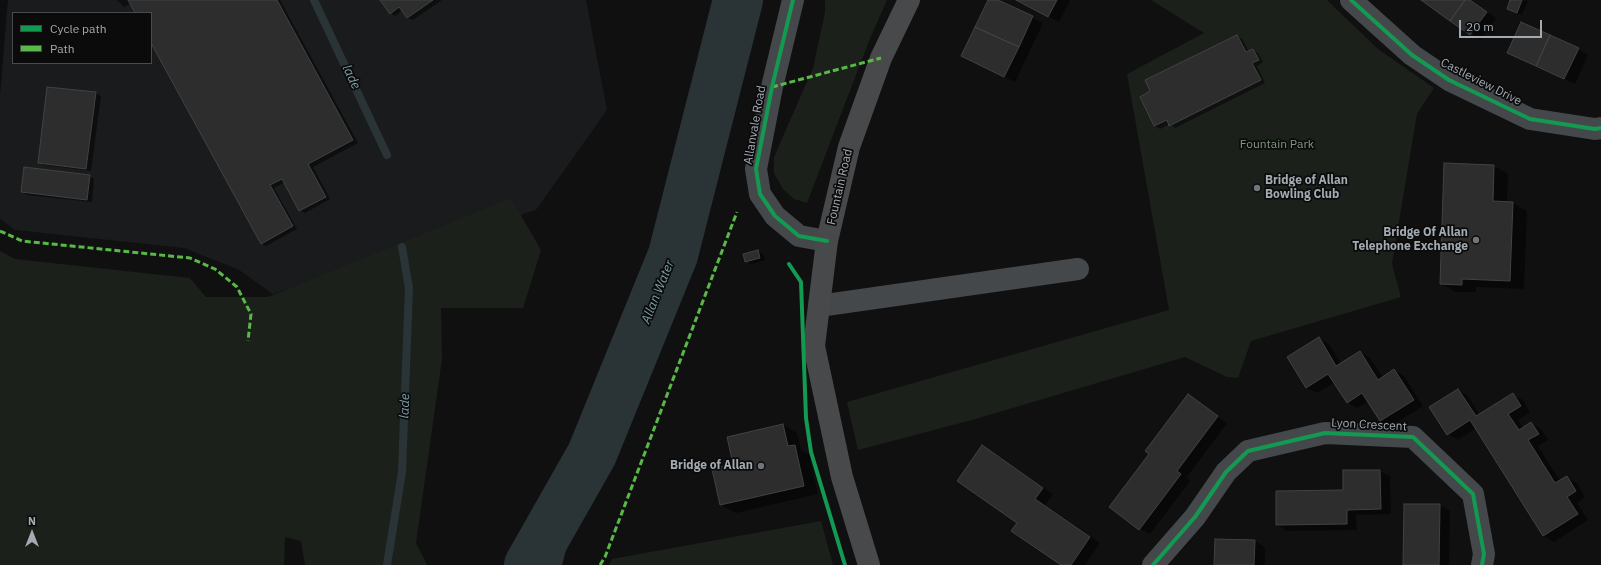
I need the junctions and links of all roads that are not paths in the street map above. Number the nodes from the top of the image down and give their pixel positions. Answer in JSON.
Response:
{"nodes":[{"id":1,"x":793,"y":0,"type":"edge"},
{"id":2,"x":909,"y":0,"type":"edge"},
{"id":3,"x":1351,"y":0,"type":"edge"},
{"id":4,"x":1601,"y":128,"type":"edge"},
{"id":5,"x":827,"y":241,"type":"junction"},
{"id":6,"x":1078,"y":269,"type":"dead end"},
{"id":7,"x":819,"y":306,"type":"junction"},
{"id":8,"x":869,"y":565,"type":"edge"},
{"id":9,"x":1153,"y":565,"type":"edge"},
{"id":10,"x":1482,"y":565,"type":"edge"}],
"edges":[{"from":1,"to":5,"type":"street","name":"Allanvale Road"},
{"from":2,"to":5,"type":"main road","name":"Fountain Road"},
{"from":3,"to":4,"type":"street","name":"Castleview Drive"},
{"from":5,"to":7,"type":"main road","name":"Fountain Road"},
{"from":6,"to":7,"type":"street"},
{"from":7,"to":8,"type":"main road","name":"Fountain Road"},
{"from":9,"to":10,"type":"street","name":"Lyon Crescent"}]}
